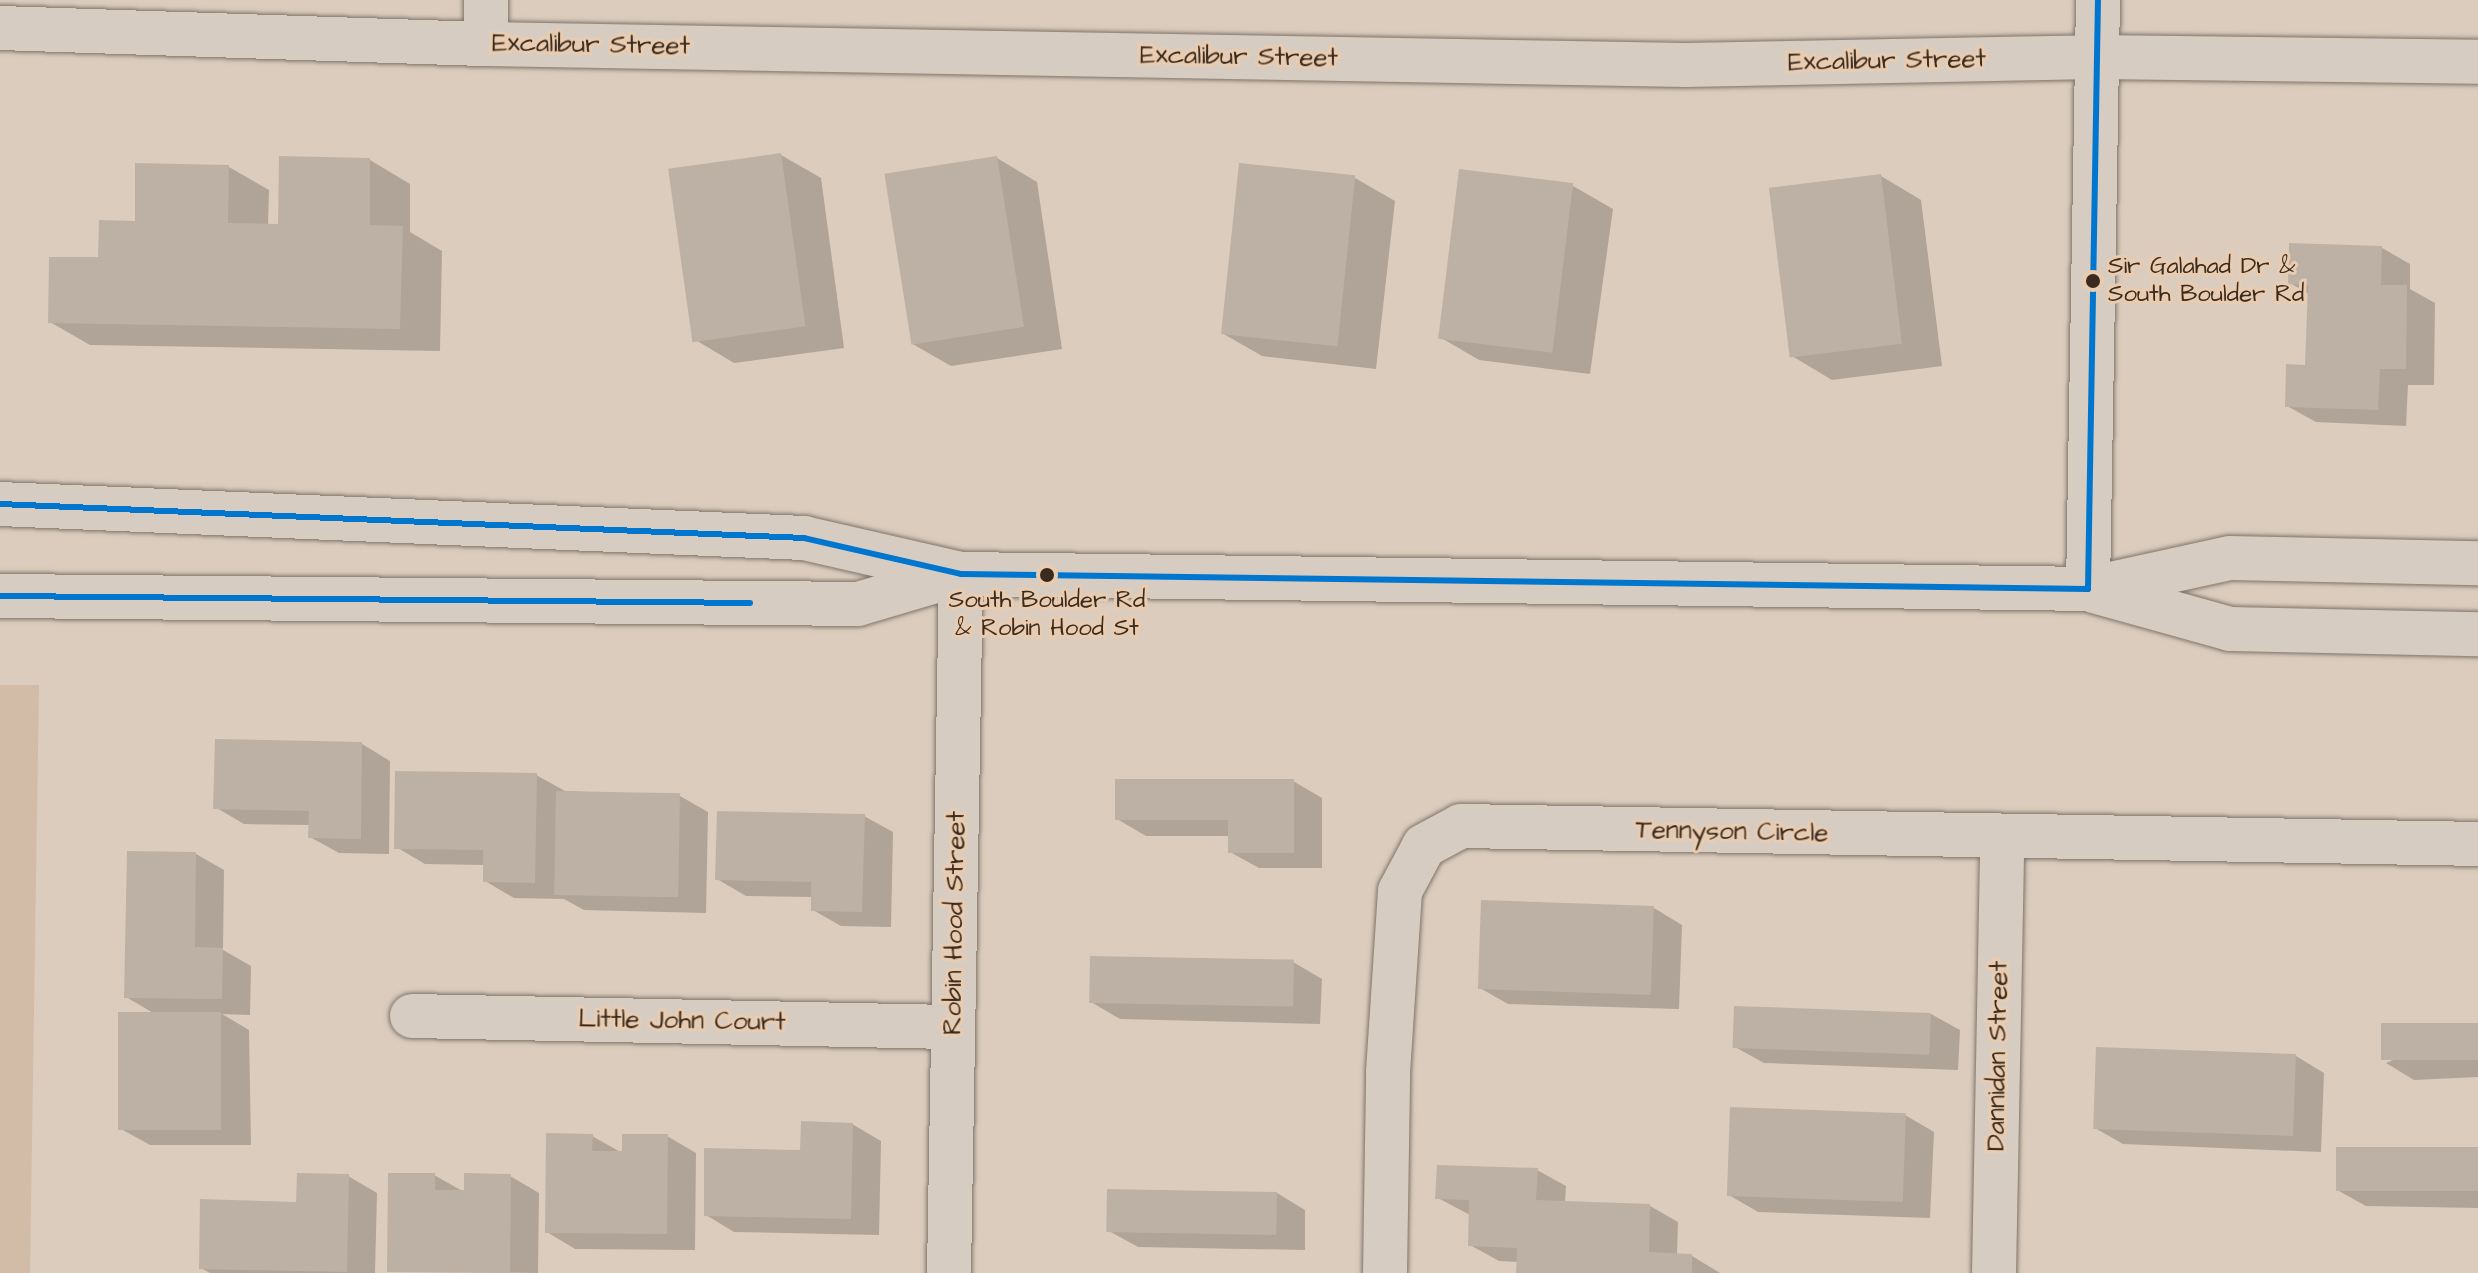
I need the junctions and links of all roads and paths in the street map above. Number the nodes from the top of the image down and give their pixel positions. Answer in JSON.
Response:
{"nodes":[{"id":1,"x":486,"y":0,"type":"edge"},
{"id":2,"x":2098,"y":0,"type":"edge"},
{"id":3,"x":0,"y":28,"type":"edge"},
{"id":4,"x":486,"y":44,"type":"junction"},
{"id":5,"x":2096,"y":57,"type":"junction"},
{"id":6,"x":2478,"y":62,"type":"edge"},
{"id":7,"x":0,"y":504,"type":"edge"},
{"id":8,"x":2478,"y":563,"type":"edge"},
{"id":9,"x":961,"y":574,"type":"junction"},
{"id":10,"x":2088,"y":589,"type":"junction"},
{"id":11,"x":0,"y":596,"type":"edge"},
{"id":12,"x":2478,"y":634,"type":"edge"},
{"id":13,"x":2002,"y":838,"type":"junction"},
{"id":14,"x":2478,"y":844,"type":"edge"},
{"id":15,"x":412,"y":1016,"type":"dead end"},
{"id":16,"x":952,"y":1027,"type":"junction"},
{"id":17,"x":949,"y":1273,"type":"edge"},
{"id":18,"x":1385,"y":1273,"type":"edge"},
{"id":19,"x":1994,"y":1273,"type":"edge"}],
"edges":[{"from":1,"to":4,"type":"street"},
{"from":2,"to":5,"type":"street"},
{"from":3,"to":4,"type":"street","name":"Excalibur Street"},
{"from":4,"to":5,"type":"street","name":"Excalibur Street"},
{"from":5,"to":6,"type":"street","name":"Excalibur Street"},
{"from":5,"to":10,"type":"street"},
{"from":7,"to":9,"type":"street"},
{"from":8,"to":10,"type":"street"},
{"from":9,"to":10,"type":"street"},
{"from":9,"to":11,"type":"street"},
{"from":9,"to":16,"type":"street","name":"Robin Hood Street"},
{"from":10,"to":12,"type":"street"},
{"from":13,"to":14,"type":"street","name":"Tennyson Circle"},
{"from":13,"to":18,"type":"street","name":"Tennyson Circle"},
{"from":13,"to":19,"type":"street","name":"Dannidan Street"},
{"from":15,"to":16,"type":"street","name":"Little John Court"},
{"from":16,"to":17,"type":"street","name":"Robin Hood Street"}]}
